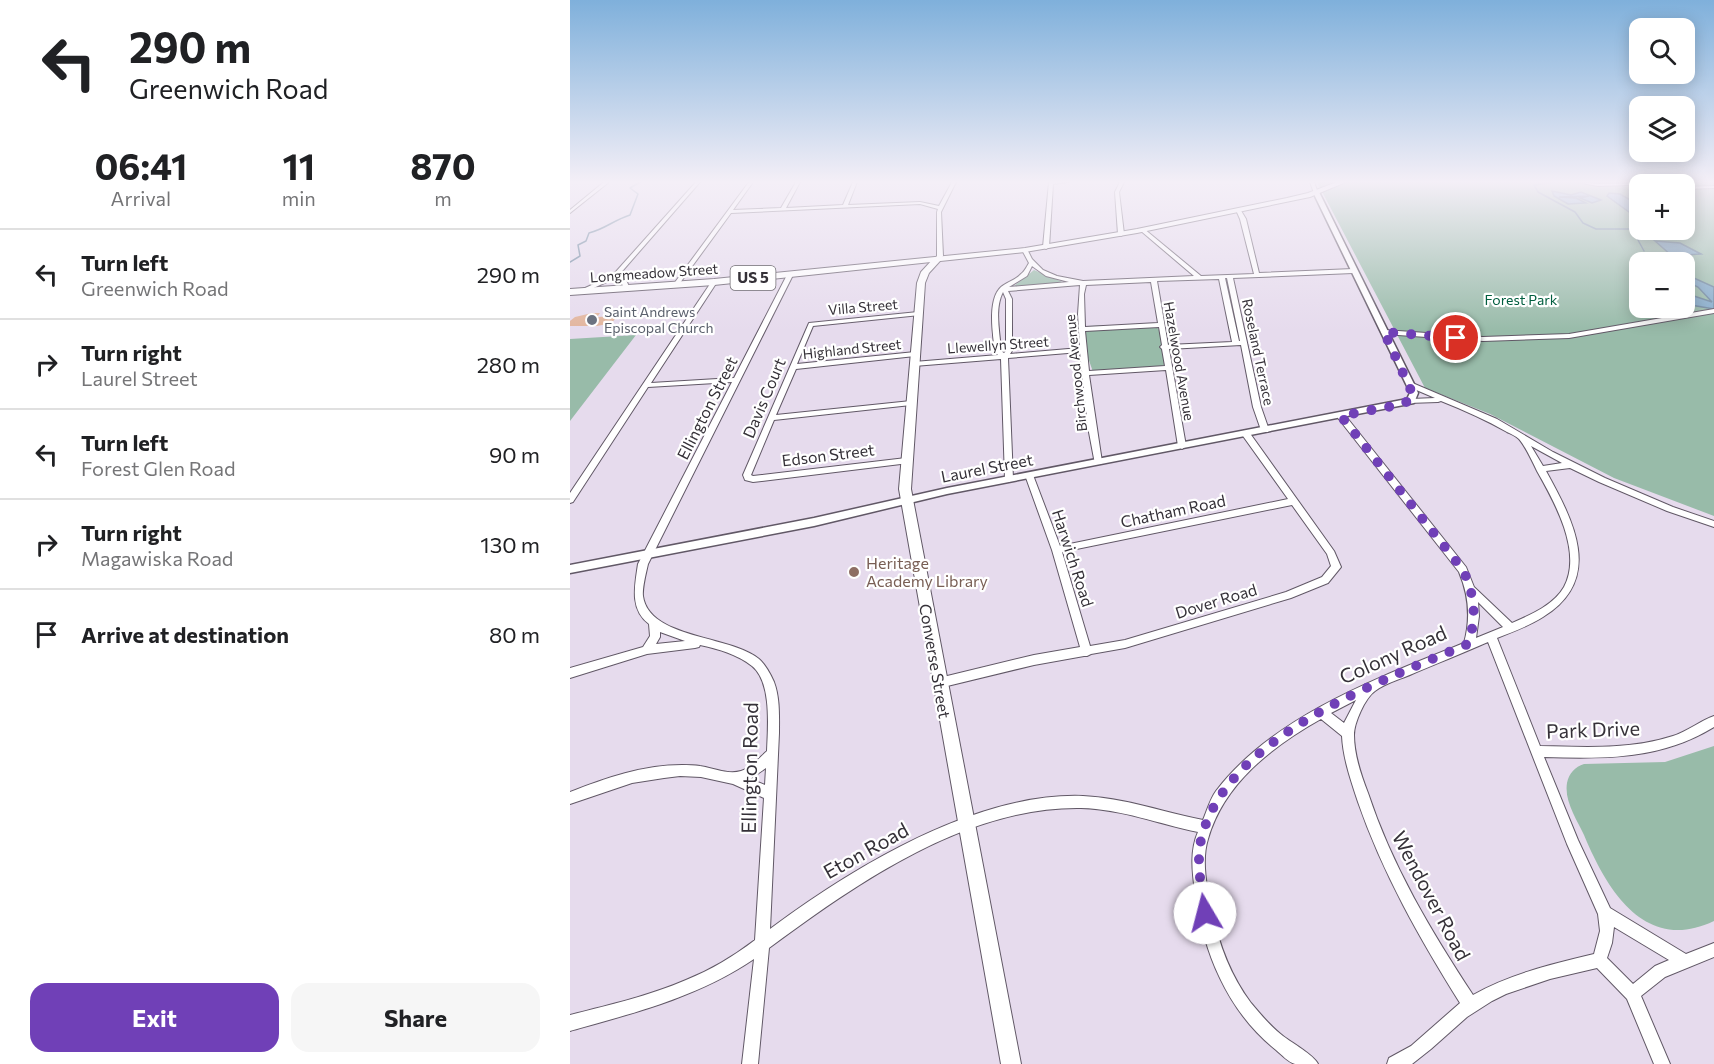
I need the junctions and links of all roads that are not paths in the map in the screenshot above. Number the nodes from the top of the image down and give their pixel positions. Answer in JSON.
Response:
{"nodes":[{"id":1,"x":654,"y":232,"type":"edge"},
{"id":2,"x":715,"y":232,"type":"edge"},
{"id":3,"x":940,"y":232,"type":"edge"},
{"id":4,"x":1047,"y":232,"type":"edge"},
{"id":5,"x":1134,"y":232,"type":"edge"},
{"id":6,"x":1145,"y":232,"type":"edge"},
{"id":7,"x":1246,"y":232,"type":"edge"},
{"id":8,"x":1335,"y":232,"type":"edge"},
{"id":9,"x":1121,"y":234,"type":"joint"},
{"id":10,"x":1046,"y":246,"type":"junction"},
{"id":11,"x":1025,"y":250,"type":"junction"},
{"id":12,"x":936,"y":261,"type":"junction"},
{"id":13,"x":1030,"y":264,"type":"junction"},
{"id":14,"x":1353,"y":271,"type":"junction"},
{"id":15,"x":790,"y":275,"type":"junction"},
{"id":16,"x":615,"y":276,"type":"junction"},
{"id":17,"x":1257,"y":276,"type":"junction"},
{"id":18,"x":1226,"y":277,"type":"junction"},
{"id":19,"x":1200,"y":278,"type":"junction"},
{"id":20,"x":1154,"y":280,"type":"junction"},
{"id":21,"x":714,"y":282,"type":"junction"},
{"id":22,"x":1083,"y":283,"type":"junction"},
{"id":23,"x":675,"y":286,"type":"junction"},
{"id":24,"x":627,"y":289,"type":"junction"},
{"id":25,"x":1004,"y":289,"type":"junction"},
{"id":26,"x":584,"y":291,"type":"junction"},
{"id":27,"x":570,"y":292,"type":"edge"},
{"id":28,"x":1714,"y":311,"type":"edge"},
{"id":29,"x":918,"y":314,"type":"junction"},
{"id":30,"x":810,"y":324,"type":"joint"},
{"id":31,"x":1160,"y":325,"type":"junction"},
{"id":32,"x":1083,"y":329,"type":"junction"},
{"id":33,"x":1384,"y":332,"type":"junction"},
{"id":34,"x":1239,"y":344,"type":"junction"},
{"id":35,"x":1163,"y":347,"type":"junction"},
{"id":36,"x":1084,"y":350,"type":"junction"},
{"id":37,"x":1004,"y":356,"type":"junction"},
{"id":38,"x":915,"y":359,"type":"junction"},
{"id":39,"x":792,"y":367,"type":"junction"},
{"id":40,"x":1167,"y":368,"type":"junction"},
{"id":41,"x":1086,"y":373,"type":"junction"},
{"id":42,"x":737,"y":380,"type":"junction"},
{"id":43,"x":1410,"y":384,"type":"junction"},
{"id":44,"x":646,"y":385,"type":"junction"},
{"id":45,"x":1441,"y":400,"type":"junction"},
{"id":46,"x":1411,"y":401,"type":"junction"},
{"id":47,"x":911,"y":403,"type":"junction"},
{"id":48,"x":1341,"y":416,"type":"junction"},
{"id":49,"x":771,"y":418,"type":"junction"},
{"id":50,"x":1265,"y":430,"type":"junction"},
{"id":51,"x":1246,"y":434,"type":"junction"},
{"id":52,"x":1522,"y":438,"type":"junction"},
{"id":53,"x":1182,"y":446,"type":"junction"},
{"id":54,"x":906,"y":461,"type":"junction"},
{"id":55,"x":1098,"y":462,"type":"junction"},
{"id":56,"x":1570,"y":465,"type":"junction"},
{"id":57,"x":1540,"y":469,"type":"junction"},
{"id":58,"x":1029,"y":475,"type":"junction"},
{"id":59,"x":753,"y":479,"type":"joint"},
{"id":60,"x":1009,"y":479,"type":"junction"},
{"id":61,"x":570,"y":500,"type":"edge"},
{"id":62,"x":906,"y":500,"type":"junction"},
{"id":63,"x":1295,"y":501,"type":"junction"},
{"id":64,"x":1714,"y":524,"type":"edge"},
{"id":65,"x":1057,"y":550,"type":"junction"},
{"id":66,"x":648,"y":554,"type":"junction"},
{"id":67,"x":570,"y":569,"type":"edge"},
{"id":68,"x":1470,"y":588,"type":"junction"},
{"id":69,"x":654,"y":622,"type":"junction"},
{"id":70,"x":1511,"y":628,"type":"junction"},
{"id":71,"x":1491,"y":636,"type":"junction"},
{"id":72,"x":710,"y":644,"type":"junction"},
{"id":73,"x":1468,"y":644,"type":"junction"},
{"id":74,"x":647,"y":650,"type":"junction"},
{"id":75,"x":1087,"y":652,"type":"junction"},
{"id":76,"x":570,"y":674,"type":"edge"},
{"id":77,"x":939,"y":683,"type":"junction"},
{"id":78,"x":1370,"y":688,"type":"junction"},
{"id":79,"x":1322,"y":712,"type":"junction"},
{"id":80,"x":1714,"y":722,"type":"edge"},
{"id":81,"x":1348,"y":733,"type":"junction"},
{"id":82,"x":1536,"y":751,"type":"junction"},
{"id":83,"x":772,"y":754,"type":"junction"},
{"id":84,"x":734,"y":778,"type":"junction"},
{"id":85,"x":770,"y":794,"type":"junction"},
{"id":86,"x":570,"y":798,"type":"edge"},
{"id":87,"x":966,"y":825,"type":"junction"},
{"id":88,"x":1205,"y":826,"type":"junction"},
{"id":89,"x":1605,"y":913,"type":"junction"},
{"id":90,"x":763,"y":943,"type":"junction"},
{"id":91,"x":1714,"y":950,"type":"edge"},
{"id":92,"x":1599,"y":960,"type":"junction"},
{"id":93,"x":1685,"y":962,"type":"junction"},
{"id":94,"x":1632,"y":994,"type":"junction"},
{"id":95,"x":1470,"y":1005,"type":"junction"},
{"id":96,"x":570,"y":1023,"type":"edge"},
{"id":97,"x":750,"y":1064,"type":"edge"},
{"id":98,"x":1011,"y":1064,"type":"edge"},
{"id":99,"x":1310,"y":1064,"type":"edge"},
{"id":100,"x":1395,"y":1064,"type":"edge"},
{"id":101,"x":1662,"y":1064,"type":"edge"}],
"edges":[{"from":1,"to":16,"type":"street"},
{"from":2,"to":23,"type":"street"},
{"from":3,"to":12,"type":"street"},
{"from":4,"to":10,"type":"street"},
{"from":5,"to":9,"type":"main road","name":"Longmeadow Street","number":"US 5"},
{"from":6,"to":19,"type":"street"},
{"from":7,"to":17,"type":"street"},
{"from":8,"to":14,"type":"street"},
{"from":9,"to":10,"type":"main road","name":"Longmeadow Street","number":"US 5"},
{"from":10,"to":11,"type":"main road","name":"Longmeadow Street","number":"US 5"},
{"from":11,"to":12,"type":"main road","name":"Longmeadow Street","number":"US 5"},
{"from":11,"to":13,"type":"street"},
{"from":12,"to":15,"type":"main road","name":"Longmeadow Street","number":"US 5"},
{"from":12,"to":29,"type":"main road","name":"Converse Street"},
{"from":13,"to":22,"type":"street"},
{"from":13,"to":25,"type":"street"},
{"from":14,"to":17,"type":"street"},
{"from":14,"to":33,"type":"street"},
{"from":15,"to":21,"type":"main road","name":"Longmeadow Street","number":"US 5"},
{"from":15,"to":42,"type":"street","name":"Ellington Street"},
{"from":16,"to":24,"type":"street"},
{"from":16,"to":26,"type":"street"},
{"from":17,"to":18,"type":"street"},
{"from":18,"to":19,"type":"street"},
{"from":18,"to":34,"type":"street","name":"Roseland Terrace"},
{"from":19,"to":20,"type":"street"},
{"from":20,"to":22,"type":"street"},
{"from":20,"to":31,"type":"street","name":"Hazelwood Avenue"},
{"from":21,"to":23,"type":"main road","name":"Longmeadow Street","number":"US 5"},
{"from":21,"to":44,"type":"street"},
{"from":22,"to":25,"type":"street"},
{"from":22,"to":32,"type":"street","name":"Birchwood Avenue"},
{"from":23,"to":24,"type":"main road","name":"Longmeadow Street","number":"US 5"},
{"from":24,"to":26,"type":"main road","name":"Longmeadow Street","number":"US 5"},
{"from":25,"to":37,"type":"street"},
{"from":25,"to":37,"type":"street"},
{"from":26,"to":27,"type":"main road","name":"Longmeadow Street","number":"US 5"},
{"from":28,"to":33,"type":"street"},
{"from":29,"to":30,"type":"street","name":"Villa Street"},
{"from":29,"to":38,"type":"main road","name":"Converse Street"},
{"from":30,"to":39,"type":"street","name":"Davis Court"},
{"from":31,"to":32,"type":"street"},
{"from":31,"to":35,"type":"street","name":"Hazelwood Avenue"},
{"from":32,"to":36,"type":"street","name":"Birchwood Avenue"},
{"from":33,"to":43,"type":"street"},
{"from":34,"to":35,"type":"street"},
{"from":34,"to":50,"type":"street","name":"Roseland Terrace"},
{"from":35,"to":40,"type":"street","name":"Hazelwood Avenue"},
{"from":36,"to":37,"type":"street","name":"Llewellyn Street"},
{"from":36,"to":41,"type":"street","name":"Birchwood Avenue"},
{"from":37,"to":38,"type":"street","name":"Llewellyn Street"},
{"from":37,"to":60,"type":"street"},
{"from":38,"to":39,"type":"street","name":"Highland Street"},
{"from":38,"to":47,"type":"main road","name":"Converse Street"},
{"from":39,"to":49,"type":"street","name":"Davis Court"},
{"from":40,"to":41,"type":"street"},
{"from":40,"to":53,"type":"street","name":"Hazelwood Avenue"},
{"from":41,"to":55,"type":"street","name":"Birchwood Avenue"},
{"from":42,"to":44,"type":"street"},
{"from":42,"to":66,"type":"street","name":"Ellington Street"},
{"from":43,"to":45,"type":"street"},
{"from":43,"to":46,"type":"street"},
{"from":44,"to":61,"type":"street"},
{"from":45,"to":46,"type":"street"},
{"from":45,"to":52,"type":"street"},
{"from":46,"to":48,"type":"street","name":"Laurel Street"},
{"from":47,"to":49,"type":"street"},
{"from":47,"to":54,"type":"main road","name":"Converse Street"},
{"from":48,"to":50,"type":"street","name":"Laurel Street"},
{"from":48,"to":68,"type":"street"},
{"from":49,"to":59,"type":"street","name":"Davis Court"},
{"from":50,"to":51,"type":"street","name":"Laurel Street"},
{"from":51,"to":53,"type":"street","name":"Laurel Street"},
{"from":51,"to":63,"type":"street","name":"Dover Road"},
{"from":52,"to":56,"type":"street"},
{"from":52,"to":57,"type":"street","name":"Colony Road"},
{"from":53,"to":55,"type":"street","name":"Laurel Street"},
{"from":54,"to":59,"type":"street","name":"Edson Street"},
{"from":54,"to":62,"type":"main road","name":"Converse Street"},
{"from":55,"to":58,"type":"street","name":"Laurel Street"},
{"from":56,"to":57,"type":"street"},
{"from":56,"to":64,"type":"street"},
{"from":57,"to":70,"type":"street","name":"Colony Road"},
{"from":58,"to":60,"type":"street","name":"Laurel Street"},
{"from":58,"to":65,"type":"street","name":"Harwich Road"},
{"from":60,"to":62,"type":"street","name":"Laurel Street"},
{"from":62,"to":66,"type":"street","name":"Laurel Street"},
{"from":62,"to":77,"type":"main road","name":"Converse Street"},
{"from":63,"to":65,"type":"street","name":"Chatham Road"},
{"from":63,"to":75,"type":"street","name":"Dover Road"},
{"from":65,"to":75,"type":"street","name":"Harwich Road"},
{"from":66,"to":67,"type":"street","name":"Laurel Street"},
{"from":66,"to":69,"type":"street","name":"Ellington Road"},
{"from":68,"to":70,"type":"street"},
{"from":68,"to":73,"type":"street"},
{"from":69,"to":72,"type":"street","name":"Ellington Road"},
{"from":69,"to":74,"type":"street"},
{"from":70,"to":71,"type":"street","name":"Colony Road"},
{"from":71,"to":73,"type":"street","name":"Colony Road"},
{"from":71,"to":82,"type":"street"},
{"from":72,"to":74,"type":"street"},
{"from":72,"to":83,"type":"street","name":"Ellington Road"},
{"from":73,"to":78,"type":"street","name":"Colony Road"},
{"from":74,"to":76,"type":"street"},
{"from":75,"to":77,"type":"street","name":"Dover Road"},
{"from":77,"to":87,"type":"main road","name":"Converse Street"},
{"from":78,"to":79,"type":"street","name":"Colony Road"},
{"from":78,"to":81,"type":"street"},
{"from":79,"to":81,"type":"street"},
{"from":79,"to":88,"type":"street","name":"Colony Road"},
{"from":80,"to":82,"type":"street","name":"Park Drive"},
{"from":81,"to":95,"type":"street","name":"Wendover Road"},
{"from":82,"to":89,"type":"street","name":"Park Drive"},
{"from":83,"to":84,"type":"street"},
{"from":83,"to":85,"type":"street","name":"Ellington Road"},
{"from":84,"to":85,"type":"street"},
{"from":84,"to":86,"type":"street"},
{"from":85,"to":90,"type":"street","name":"Ellington Road"},
{"from":87,"to":88,"type":"street","name":"Eton Road"},
{"from":87,"to":90,"type":"street","name":"Eton Road"},
{"from":87,"to":98,"type":"main road","name":"Converse Street"},
{"from":88,"to":99,"type":"street","name":"Colony Road"},
{"from":89,"to":92,"type":"street","name":"Park Drive"},
{"from":89,"to":93,"type":"street"},
{"from":90,"to":96,"type":"street","name":"Eton Road"},
{"from":90,"to":97,"type":"street","name":"Ellington Road"},
{"from":91,"to":93,"type":"street"},
{"from":92,"to":94,"type":"street"},
{"from":92,"to":95,"type":"street"},
{"from":93,"to":94,"type":"street"},
{"from":94,"to":101,"type":"street"},
{"from":95,"to":100,"type":"street"}]}
